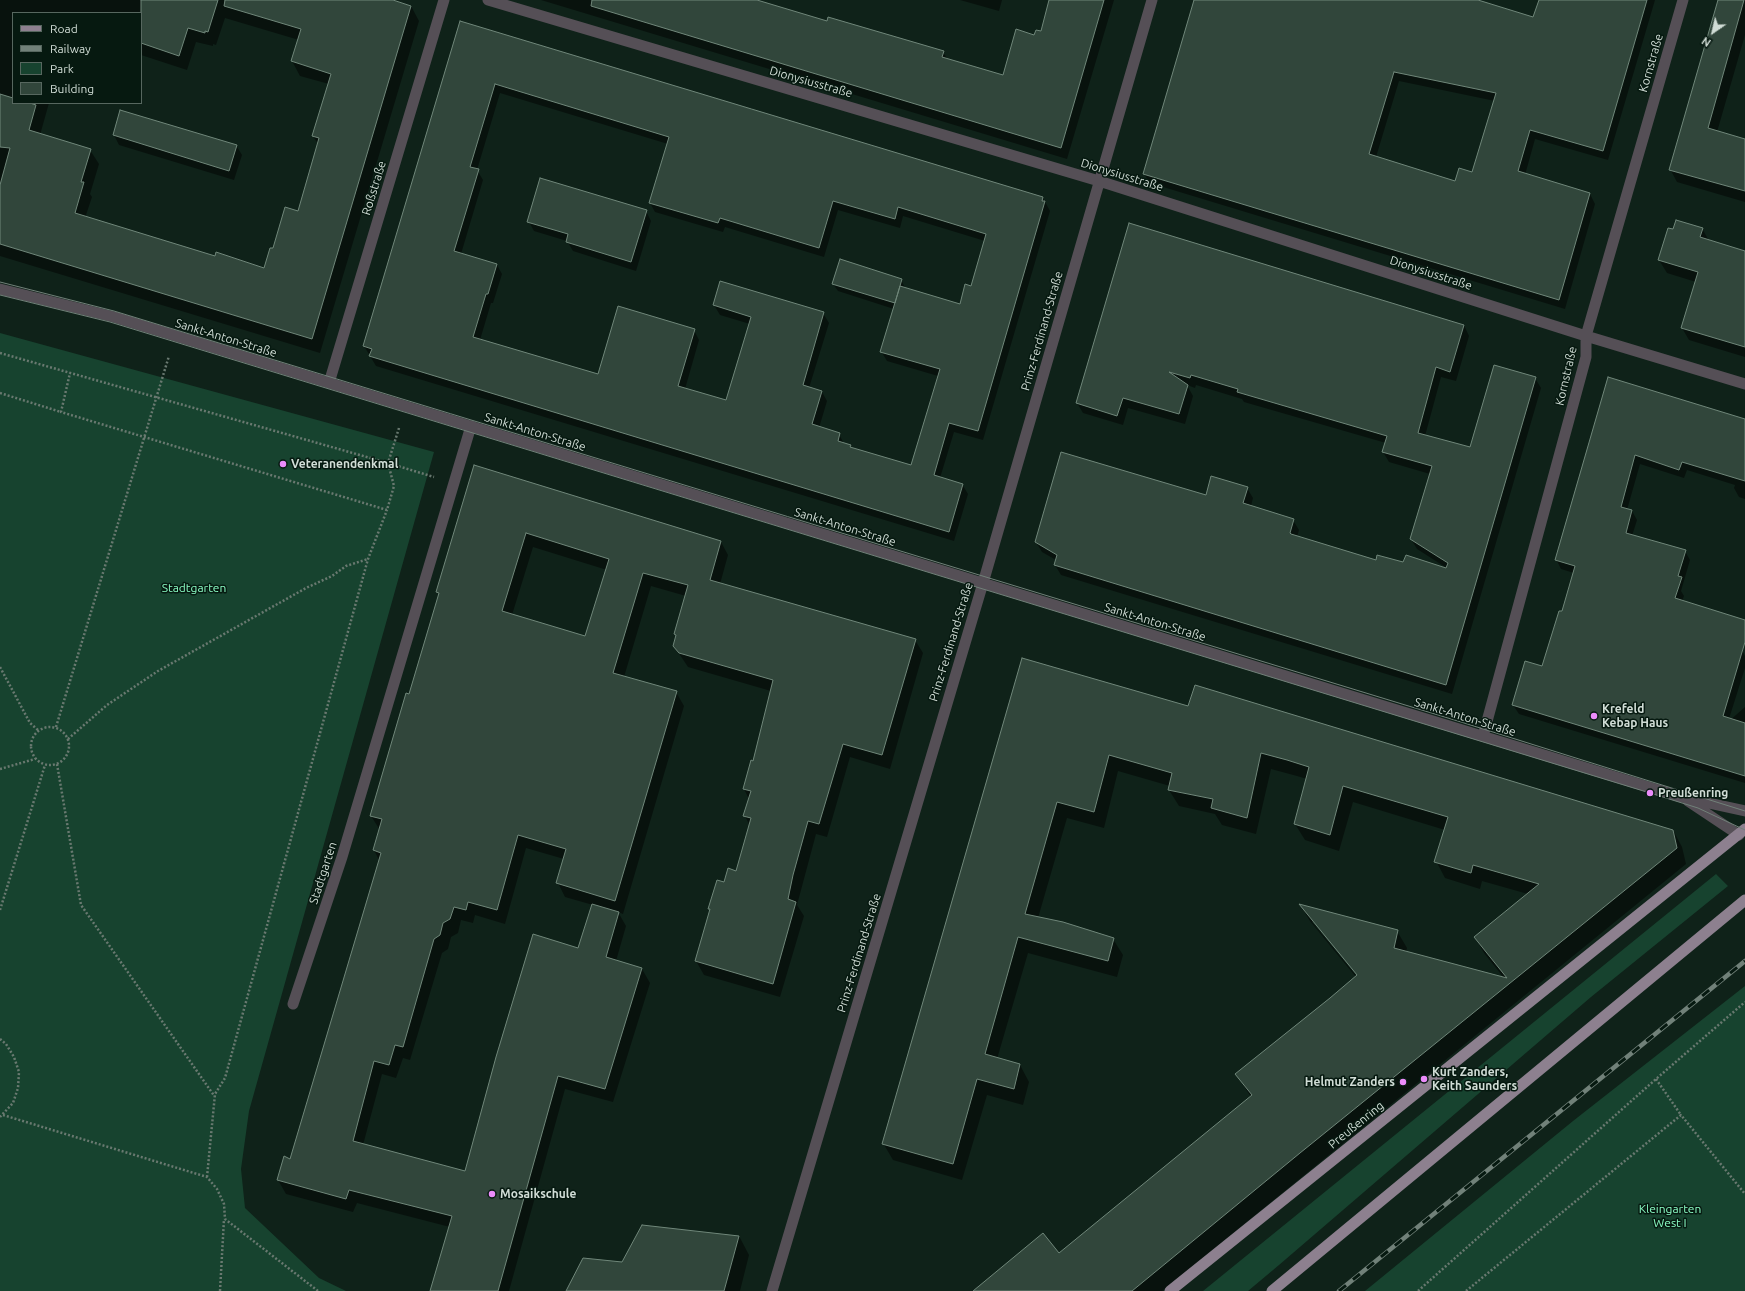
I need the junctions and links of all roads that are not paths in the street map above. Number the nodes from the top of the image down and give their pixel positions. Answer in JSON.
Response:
{"nodes":[{"id":1,"x":444,"y":0,"type":"edge"},
{"id":2,"x":488,"y":0,"type":"edge"},
{"id":3,"x":1152,"y":0,"type":"edge"},
{"id":4,"x":1683,"y":0,"type":"edge"},
{"id":5,"x":1099,"y":181,"type":"junction"},
{"id":6,"x":0,"y":289,"type":"edge"},
{"id":7,"x":1586,"y":336,"type":"junction"},
{"id":8,"x":329,"y":383,"type":"junction"},
{"id":9,"x":1745,"y":384,"type":"edge"},
{"id":10,"x":471,"y":426,"type":"junction"},
{"id":11,"x":983,"y":583,"type":"junction"},
{"id":12,"x":1483,"y":736,"type":"junction"},
{"id":13,"x":1681,"y":797,"type":"junction"},
{"id":14,"x":1745,"y":811,"type":"edge"},
{"id":15,"x":1742,"y":832,"type":"edge"},
{"id":16,"x":1745,"y":900,"type":"edge"},
{"id":17,"x":293,"y":1004,"type":"dead end"},
{"id":18,"x":772,"y":1291,"type":"edge"},
{"id":19,"x":1170,"y":1291,"type":"edge"},
{"id":20,"x":1272,"y":1291,"type":"edge"}],
"edges":[{"from":1,"to":8,"type":"street","name":"Roßstraße"},
{"from":2,"to":5,"type":"street","name":"Dionysiusstraße"},
{"from":3,"to":5,"type":"street","name":"Prinz-Ferdinand-Straße"},
{"from":4,"to":7,"type":"street","name":"Kornstraße"},
{"from":5,"to":7,"type":"street","name":"Dionysiusstraße"},
{"from":5,"to":11,"type":"street","name":"Prinz-Ferdinand-Straße"},
{"from":6,"to":8,"type":"street","name":"Sankt-Anton-Straße"},
{"from":7,"to":9,"type":"street","name":"Dionysiusstraße"},
{"from":7,"to":12,"type":"street","name":"Kornstraße"},
{"from":8,"to":10,"type":"street","name":"Sankt-Anton-Straße"},
{"from":10,"to":11,"type":"street","name":"Sankt-Anton-Straße"},
{"from":10,"to":17,"type":"street","name":"Stadtgarten"},
{"from":11,"to":12,"type":"street","name":"Sankt-Anton-Straße"},
{"from":11,"to":18,"type":"street","name":"Prinz-Ferdinand-Straße"},
{"from":12,"to":13,"type":"street","name":"Sankt-Anton-Straße"},
{"from":13,"to":14,"type":"street","name":"Sankt-Anton-Straße"},
{"from":13,"to":15,"type":"street","name":"Sankt-Anton-Straße"},
{"from":15,"to":19,"type":"main road","name":"Preußenring"},
{"from":16,"to":20,"type":"main road"}]}
